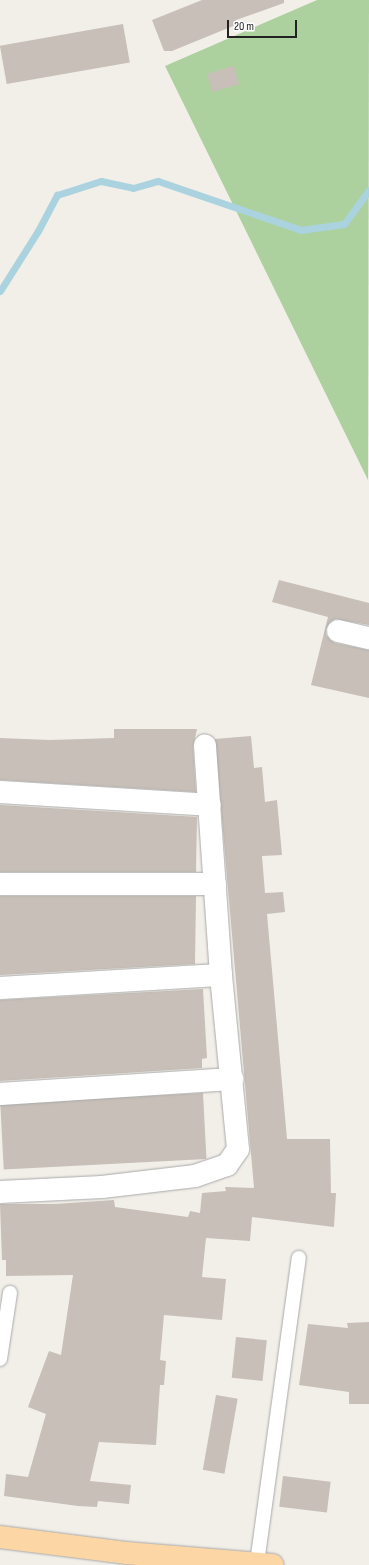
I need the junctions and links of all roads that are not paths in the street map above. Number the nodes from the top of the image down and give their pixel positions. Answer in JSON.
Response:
{"nodes":[{"id":1,"x":338,"y":631,"type":"dead end"},
{"id":2,"x":369,"y":638,"type":"edge"},
{"id":3,"x":205,"y":746,"type":"dead end"},
{"id":4,"x":0,"y":792,"type":"edge"},
{"id":5,"x":210,"y":805,"type":"junction"},
{"id":6,"x":0,"y":884,"type":"edge"},
{"id":7,"x":215,"y":884,"type":"junction"},
{"id":8,"x":221,"y":975,"type":"junction"},
{"id":9,"x":0,"y":988,"type":"edge"},
{"id":10,"x":233,"y":1079,"type":"junction"},
{"id":11,"x":0,"y":1094,"type":"edge"},
{"id":12,"x":0,"y":1192,"type":"edge"},
{"id":13,"x":299,"y":1258,"type":"dead end"},
{"id":14,"x":10,"y":1293,"type":"dead end"},
{"id":15,"x":0,"y":1359,"type":"edge"},
{"id":16,"x":0,"y":1537,"type":"edge"},
{"id":17,"x":125,"y":1559,"type":"edge"},
{"id":18,"x":265,"y":1564,"type":"edge"}],
"edges":[{"from":1,"to":2,"type":"street"},
{"from":3,"to":5,"type":"street"},
{"from":4,"to":5,"type":"street"},
{"from":5,"to":7,"type":"street"},
{"from":6,"to":7,"type":"street"},
{"from":7,"to":8,"type":"street"},
{"from":8,"to":9,"type":"street"},
{"from":8,"to":10,"type":"street"},
{"from":10,"to":11,"type":"street"},
{"from":10,"to":12,"type":"street"},
{"from":13,"to":18,"type":"lane"},
{"from":14,"to":15,"type":"lane"},
{"from":16,"to":17,"type":"main road"},
{"from":17,"to":18,"type":"main road"}]}
